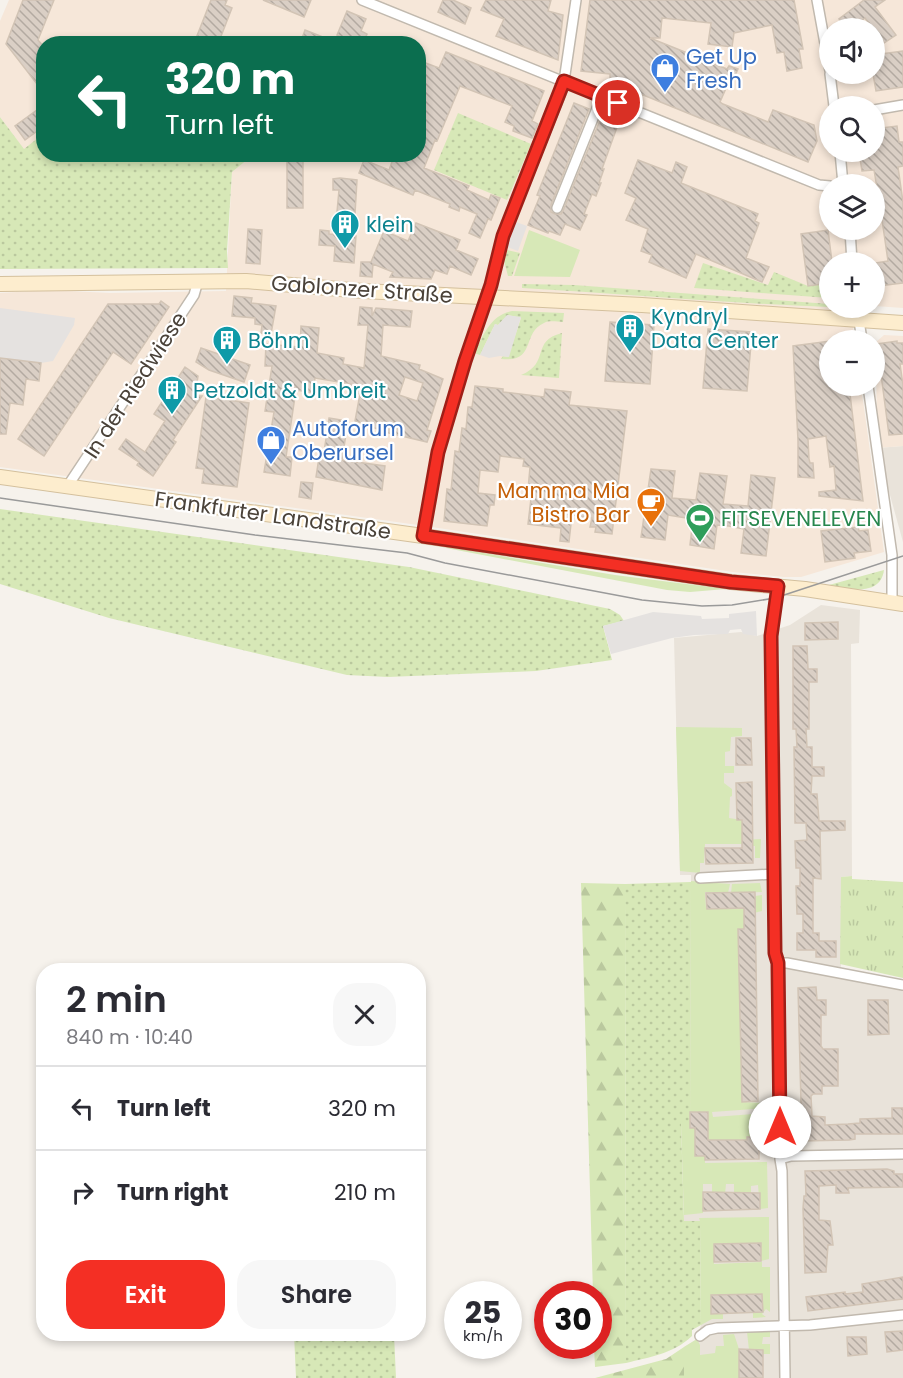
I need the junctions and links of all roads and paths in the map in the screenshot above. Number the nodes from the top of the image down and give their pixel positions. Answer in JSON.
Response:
{"nodes":[{"id":1,"x":362,"y":0,"type":"edge"},
{"id":2,"x":576,"y":0,"type":"edge"},
{"id":3,"x":817,"y":0,"type":"edge"},
{"id":4,"x":820,"y":18,"type":"edge"},
{"id":5,"x":564,"y":81,"type":"junction"},
{"id":6,"x":602,"y":96,"type":"junction"},
{"id":7,"x":903,"y":105,"type":"edge"},
{"id":8,"x":885,"y":108,"type":"edge"},
{"id":9,"x":819,"y":185,"type":"edge"},
{"id":10,"x":557,"y":208,"type":"dead end"},
{"id":11,"x":198,"y":281,"type":"junction"},
{"id":12,"x":0,"y":284,"type":"edge"},
{"id":13,"x":487,"y":297,"type":"junction"},
{"id":14,"x":819,"y":312,"type":"edge"},
{"id":15,"x":878,"y":318,"type":"edge"},
{"id":16,"x":903,"y":323,"type":"edge"},
{"id":17,"x":869,"y":396,"type":"edge"},
{"id":18,"x":0,"y":477,"type":"edge"},
{"id":19,"x":67,"y":486,"type":"junction"},
{"id":20,"x":423,"y":536,"type":"junction"},
{"id":21,"x":778,"y":586,"type":"junction"},
{"id":22,"x":898,"y":604,"type":"edge"},
{"id":23,"x":774,"y":874,"type":"junction"},
{"id":24,"x":700,"y":878,"type":"dead end"},
{"id":25,"x":778,"y":963,"type":"junction"},
{"id":26,"x":903,"y":985,"type":"edge"},
{"id":27,"x":903,"y":1154,"type":"edge"},
{"id":28,"x":780,"y":1159,"type":"junction"},
{"id":29,"x":903,"y":1315,"type":"edge"},
{"id":30,"x":786,"y":1326,"type":"junction"},
{"id":31,"x":700,"y":1336,"type":"dead end"},
{"id":32,"x":785,"y":1378,"type":"edge"}],
"edges":[{"from":1,"to":5,"type":"street"},
{"from":2,"to":5,"type":"street"},
{"from":3,"to":4,"type":"street"},
{"from":5,"to":6,"type":"street"},
{"from":5,"to":13,"type":"street"},
{"from":6,"to":9,"type":"street"},
{"from":6,"to":10,"type":"street"},
{"from":7,"to":8,"type":"street"},
{"from":11,"to":12,"type":"main road","name":"Gablonzer Straße"},
{"from":11,"to":13,"type":"main road","name":"Gablonzer Straße"},
{"from":11,"to":19,"type":"street","name":"In der Riedwiese"},
{"from":13,"to":14,"type":"main road","name":"Gablonzer Straße"},
{"from":13,"to":20,"type":"street"},
{"from":15,"to":16,"type":"main road","name":"Gablonzer Straße"},
{"from":17,"to":22,"type":"street"},
{"from":18,"to":19,"type":"main road","name":"Frankfurter Landstraße"},
{"from":19,"to":20,"type":"main road","name":"Frankfurter Landstraße"},
{"from":20,"to":21,"type":"main road","name":"Frankfurter Landstraße"},
{"from":21,"to":22,"type":"main road","name":"Frankfurter Landstraße"},
{"from":21,"to":23,"type":"street"},
{"from":23,"to":24,"type":"street"},
{"from":23,"to":25,"type":"street"},
{"from":25,"to":26,"type":"street"},
{"from":25,"to":28,"type":"street"},
{"from":27,"to":28,"type":"street"},
{"from":28,"to":30,"type":"street"},
{"from":29,"to":30,"type":"street"},
{"from":30,"to":31,"type":"street"},
{"from":30,"to":32,"type":"street"}]}
